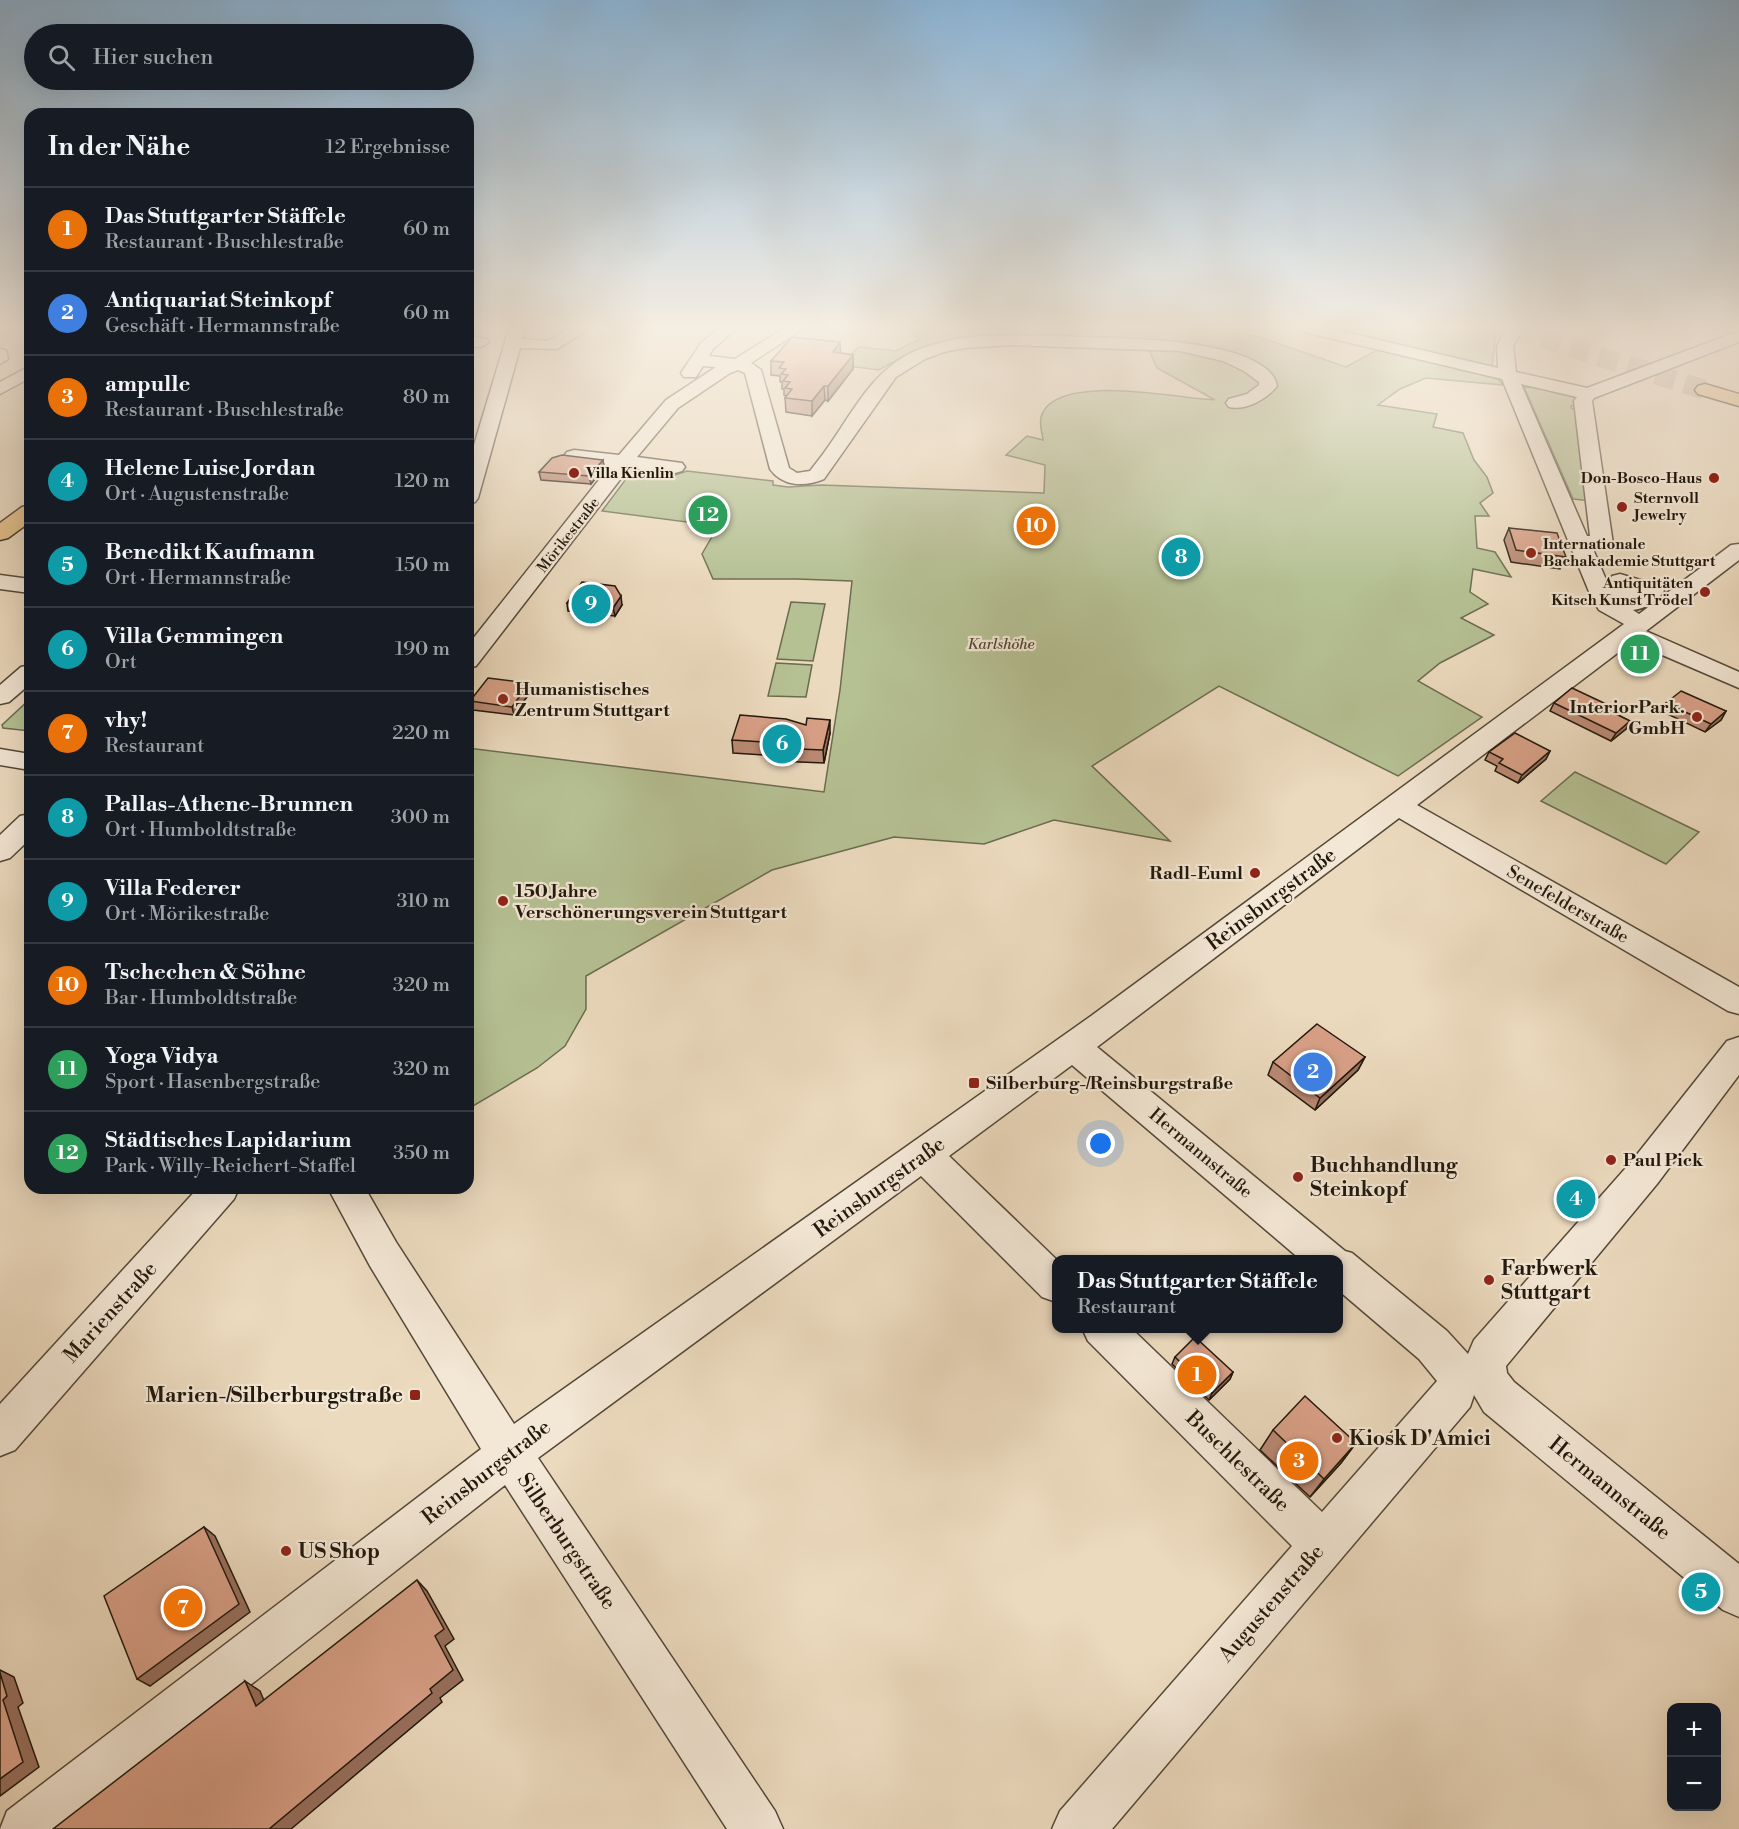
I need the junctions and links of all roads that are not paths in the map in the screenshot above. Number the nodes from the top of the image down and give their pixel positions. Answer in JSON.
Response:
{"nodes":[{"id":1,"x":492,"y":414,"type":"edge"},
{"id":2,"x":663,"y":414,"type":"edge"},
{"id":3,"x":765,"y":414,"type":"edge"},
{"id":4,"x":860,"y":414,"type":"edge"},
{"id":5,"x":1526,"y":414,"type":"edge"},
{"id":6,"x":1584,"y":414,"type":"edge"},
{"id":7,"x":574,"y":456,"type":"edge"},
{"id":8,"x":624,"y":461,"type":"junction"},
{"id":9,"x":675,"y":467,"type":"dead end"},
{"id":10,"x":474,"y":477,"type":"edge"},
{"id":11,"x":24,"y":516,"type":"edge"},
{"id":12,"x":0,"y":533,"type":"edge"},
{"id":13,"x":1578,"y":541,"type":"junction"},
{"id":14,"x":1739,"y":550,"type":"edge"},
{"id":15,"x":0,"y":582,"type":"edge"},
{"id":16,"x":24,"y":585,"type":"edge"},
{"id":17,"x":1634,"y":628,"type":"junction"},
{"id":18,"x":474,"y":652,"type":"edge"},
{"id":19,"x":24,"y":677,"type":"edge"},
{"id":20,"x":1739,"y":681,"type":"edge"},
{"id":21,"x":0,"y":697,"type":"edge"},
{"id":22,"x":0,"y":757,"type":"edge"},
{"id":23,"x":24,"y":761,"type":"edge"},
{"id":24,"x":1397,"y":805,"type":"junction"},
{"id":25,"x":24,"y":829,"type":"edge"},
{"id":26,"x":0,"y":851,"type":"edge"},
{"id":27,"x":1739,"y":1002,"type":"edge"},
{"id":28,"x":1072,"y":1046,"type":"junction"},
{"id":29,"x":1739,"y":1050,"type":"edge"},
{"id":30,"x":924,"y":1155,"type":"junction"},
{"id":31,"x":216,"y":1194,"type":"edge"},
{"id":32,"x":350,"y":1194,"type":"edge"},
{"id":33,"x":1324,"y":1255,"type":"edge"},
{"id":34,"x":1343,"y":1270,"type":"edge"},
{"id":35,"x":1052,"y":1280,"type":"edge"},
{"id":36,"x":1106,"y":1333,"type":"edge"},
{"id":37,"x":1472,"y":1377,"type":"junction"},
{"id":38,"x":0,"y":1435,"type":"edge"},
{"id":39,"x":509,"y":1454,"type":"junction"},
{"id":40,"x":1322,"y":1544,"type":"junction"},
{"id":41,"x":1739,"y":1594,"type":"edge"},
{"id":42,"x":25,"y":1829,"type":"edge"},
{"id":43,"x":757,"y":1829,"type":"edge"},
{"id":44,"x":1078,"y":1829,"type":"edge"}],
"edges":[{"from":1,"to":10,"type":"street"},
{"from":2,"to":8,"type":"street","name":"Mörikestraße"},
{"from":3,"to":4,"type":"street"},
{"from":5,"to":13,"type":"street"},
{"from":6,"to":13,"type":"street"},
{"from":7,"to":8,"type":"street"},
{"from":8,"to":9,"type":"street"},
{"from":8,"to":18,"type":"street","name":"Mörikestraße"},
{"from":11,"to":12,"type":"main road"},
{"from":13,"to":17,"type":"street"},
{"from":14,"to":17,"type":"street","name":"Reinsburgstraße"},
{"from":15,"to":16,"type":"street"},
{"from":17,"to":20,"type":"street"},
{"from":17,"to":24,"type":"street","name":"Reinsburgstraße"},
{"from":19,"to":21,"type":"street"},
{"from":22,"to":23,"type":"street"},
{"from":24,"to":27,"type":"street","name":"Senefelderstraße"},
{"from":24,"to":28,"type":"street","name":"Reinsburgstraße"},
{"from":25,"to":26,"type":"street"},
{"from":28,"to":30,"type":"street","name":"Reinsburgstraße"},
{"from":28,"to":33,"type":"street","name":"Hermannstraße"},
{"from":29,"to":37,"type":"street","name":"Augustenstraße"},
{"from":30,"to":35,"type":"street"},
{"from":30,"to":39,"type":"street","name":"Reinsburgstraße"},
{"from":31,"to":38,"type":"street","name":"Marienstraße"},
{"from":32,"to":39,"type":"street","name":"Silberburgstraße"},
{"from":34,"to":37,"type":"street","name":"Hermannstraße"},
{"from":36,"to":40,"type":"street","name":"Buschlestraße"},
{"from":37,"to":40,"type":"street","name":"Augustenstraße"},
{"from":37,"to":41,"type":"street","name":"Hermannstraße"},
{"from":39,"to":42,"type":"street","name":"Reinsburgstraße"},
{"from":39,"to":43,"type":"street","name":"Silberburgstraße"},
{"from":40,"to":44,"type":"street","name":"Augustenstraße"}]}
